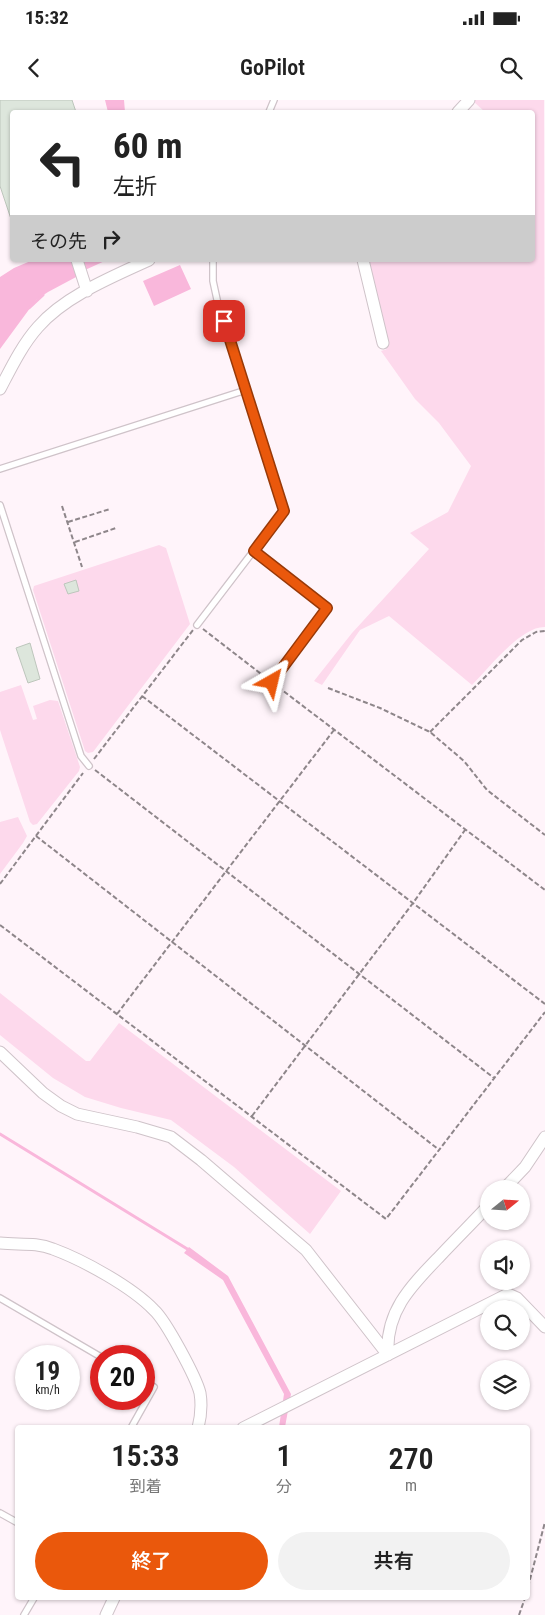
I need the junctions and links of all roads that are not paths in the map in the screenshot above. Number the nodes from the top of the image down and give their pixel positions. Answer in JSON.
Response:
{"nodes":[{"id":1,"x":469,"y":100,"type":"edge"},
{"id":2,"x":460,"y":110,"type":"edge"},
{"id":3,"x":78,"y":262,"type":"edge"},
{"id":4,"x":144,"y":262,"type":"edge"},
{"id":5,"x":213,"y":262,"type":"edge"},
{"id":6,"x":363,"y":262,"type":"edge"},
{"id":7,"x":85,"y":285,"type":"junction"},
{"id":8,"x":383,"y":343,"type":"dead end"},
{"id":9,"x":0,"y":389,"type":"edge"},
{"id":10,"x":246,"y":390,"type":"junction"},
{"id":11,"x":0,"y":469,"type":"edge"},
{"id":12,"x":0,"y":505,"type":"edge"},
{"id":13,"x":254,"y":551,"type":"junction"},
{"id":14,"x":197,"y":624,"type":"road end"},
{"id":15,"x":272,"y":682,"type":"dead end"},
{"id":16,"x":89,"y":766,"type":"road end"},
{"id":17,"x":0,"y":1052,"type":"edge"},
{"id":18,"x":545,"y":1137,"type":"edge"},
{"id":19,"x":513,"y":1180,"type":"edge"},
{"id":20,"x":480,"y":1214,"type":"edge"},
{"id":21,"x":0,"y":1243,"type":"edge"},
{"id":22,"x":0,"y":1298,"type":"edge"},
{"id":23,"x":545,"y":1327,"type":"edge"},
{"id":24,"x":90,"y":1351,"type":"edge"},
{"id":25,"x":388,"y":1355,"type":"junction"},
{"id":26,"x":141,"y":1410,"type":"edge"},
{"id":27,"x":133,"y":1425,"type":"edge"},
{"id":28,"x":198,"y":1425,"type":"edge"},
{"id":29,"x":249,"y":1425,"type":"edge"},
{"id":30,"x":0,"y":1513,"type":"edge"},
{"id":31,"x":15,"y":1521,"type":"edge"},
{"id":32,"x":33,"y":1600,"type":"edge"},
{"id":33,"x":113,"y":1600,"type":"edge"},
{"id":34,"x":24,"y":1615,"type":"edge"},
{"id":35,"x":106,"y":1615,"type":"edge"}],
"edges":[{"from":1,"to":2,"type":"street"},
{"from":3,"to":7,"type":"street"},
{"from":4,"to":7,"type":"street"},
{"from":5,"to":10,"type":"lane"},
{"from":6,"to":8,"type":"street"},
{"from":7,"to":9,"type":"street"},
{"from":10,"to":11,"type":"lane"},
{"from":10,"to":13,"type":"lane"},
{"from":12,"to":16,"type":"lane"},
{"from":13,"to":14,"type":"lane"},
{"from":13,"to":15,"type":"lane"},
{"from":17,"to":25,"type":"street"},
{"from":18,"to":19,"type":"street"},
{"from":20,"to":25,"type":"street"},
{"from":21,"to":28,"type":"street"},
{"from":22,"to":24,"type":"lane"},
{"from":23,"to":25,"type":"street"},
{"from":25,"to":29,"type":"street"},
{"from":26,"to":27,"type":"lane"},
{"from":30,"to":31,"type":"lane"},
{"from":32,"to":34,"type":"lane"},
{"from":33,"to":35,"type":"street"}]}
